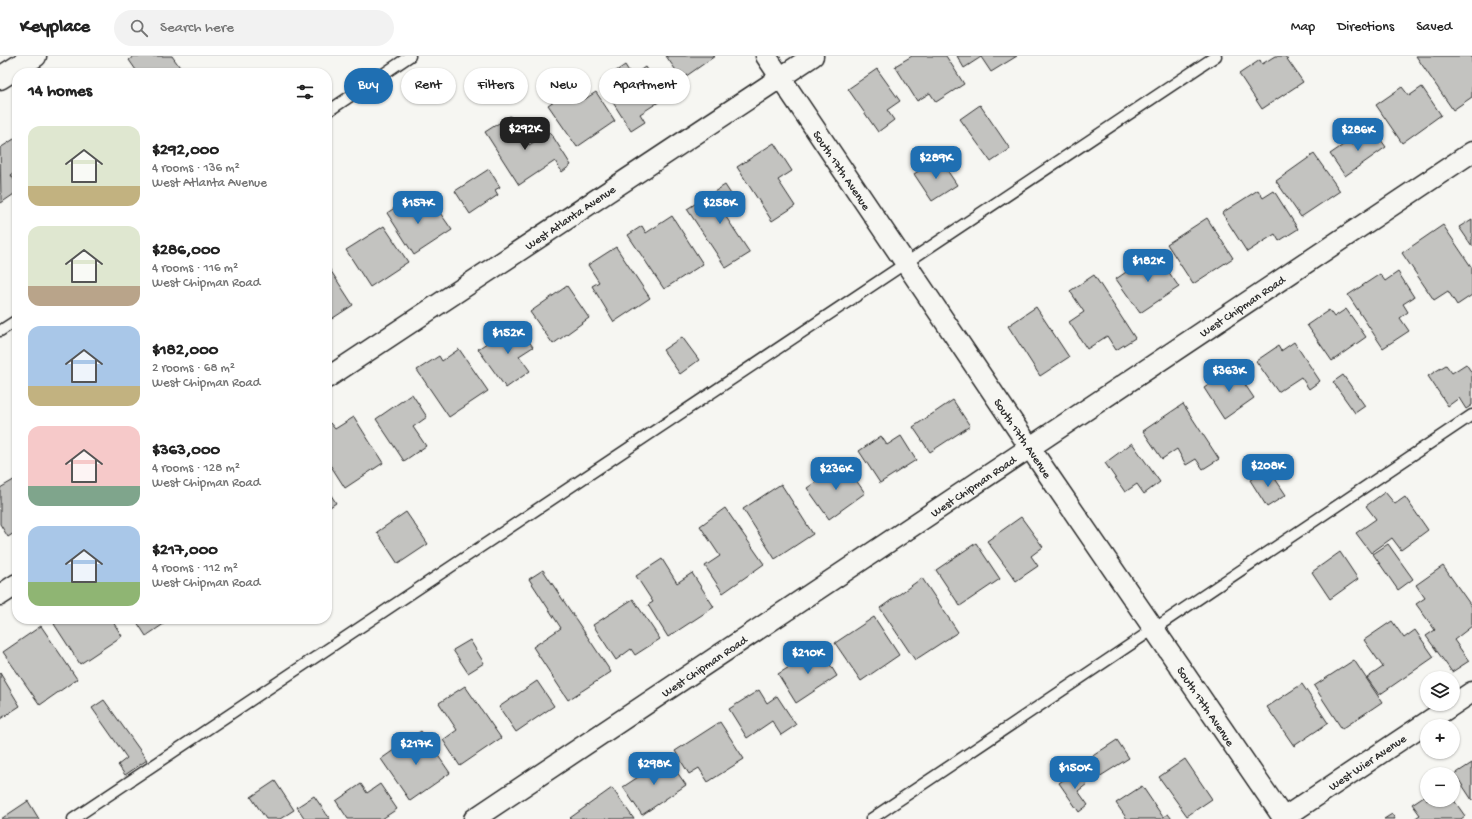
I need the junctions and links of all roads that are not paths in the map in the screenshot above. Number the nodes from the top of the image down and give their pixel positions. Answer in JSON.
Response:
{"nodes":[{"id":1,"x":35,"y":56,"type":"edge"},
{"id":2,"x":410,"y":56,"type":"edge"},
{"id":3,"x":766,"y":56,"type":"edge"},
{"id":4,"x":813,"y":56,"type":"edge"},
{"id":5,"x":1216,"y":56,"type":"edge"},
{"id":6,"x":16,"y":68,"type":"edge"},
{"id":7,"x":12,"y":70,"type":"edge"},
{"id":8,"x":0,"y":78,"type":"edge"},
{"id":9,"x":780,"y":78,"type":"junction"},
{"id":10,"x":332,"y":109,"type":"edge"},
{"id":11,"x":1472,"y":152,"type":"edge"},
{"id":12,"x":906,"y":264,"type":"junction"},
{"id":13,"x":12,"y":323,"type":"edge"},
{"id":14,"x":0,"y":331,"type":"edge"},
{"id":15,"x":332,"y":375,"type":"edge"},
{"id":16,"x":1472,"y":415,"type":"edge"},
{"id":17,"x":1030,"y":448,"type":"junction"},
{"id":18,"x":12,"y":587,"type":"edge"},
{"id":19,"x":0,"y":595,"type":"edge"},
{"id":20,"x":1154,"y":629,"type":"junction"},
{"id":21,"x":1472,"y":692,"type":"edge"},
{"id":22,"x":73,"y":819,"type":"edge"},
{"id":23,"x":474,"y":819,"type":"edge"},
{"id":24,"x":871,"y":819,"type":"edge"},
{"id":25,"x":1283,"y":819,"type":"edge"}],
"edges":[{"from":1,"to":6,"type":"street"},
{"from":2,"to":10,"type":"lane"},
{"from":3,"to":9,"type":"street","name":"South 17th Avenue"},
{"from":4,"to":9,"type":"street","name":"West Atlanta Avenue"},
{"from":5,"to":12,"type":"lane"},
{"from":7,"to":8,"type":"street"},
{"from":9,"to":12,"type":"street","name":"South 17th Avenue"},
{"from":9,"to":15,"type":"street","name":"West Atlanta Avenue"},
{"from":11,"to":17,"type":"street","name":"West Chipman Road"},
{"from":12,"to":17,"type":"street","name":"South 17th Avenue"},
{"from":12,"to":22,"type":"lane"},
{"from":13,"to":14,"type":"lane"},
{"from":16,"to":20,"type":"lane"},
{"from":17,"to":20,"type":"street","name":"South 17th Avenue"},
{"from":17,"to":23,"type":"street","name":"West Chipman Road"},
{"from":18,"to":19,"type":"street"},
{"from":20,"to":24,"type":"lane"},
{"from":20,"to":25,"type":"street","name":"South 17th Avenue"},
{"from":21,"to":25,"type":"street","name":"West Wier Avenue"}]}
